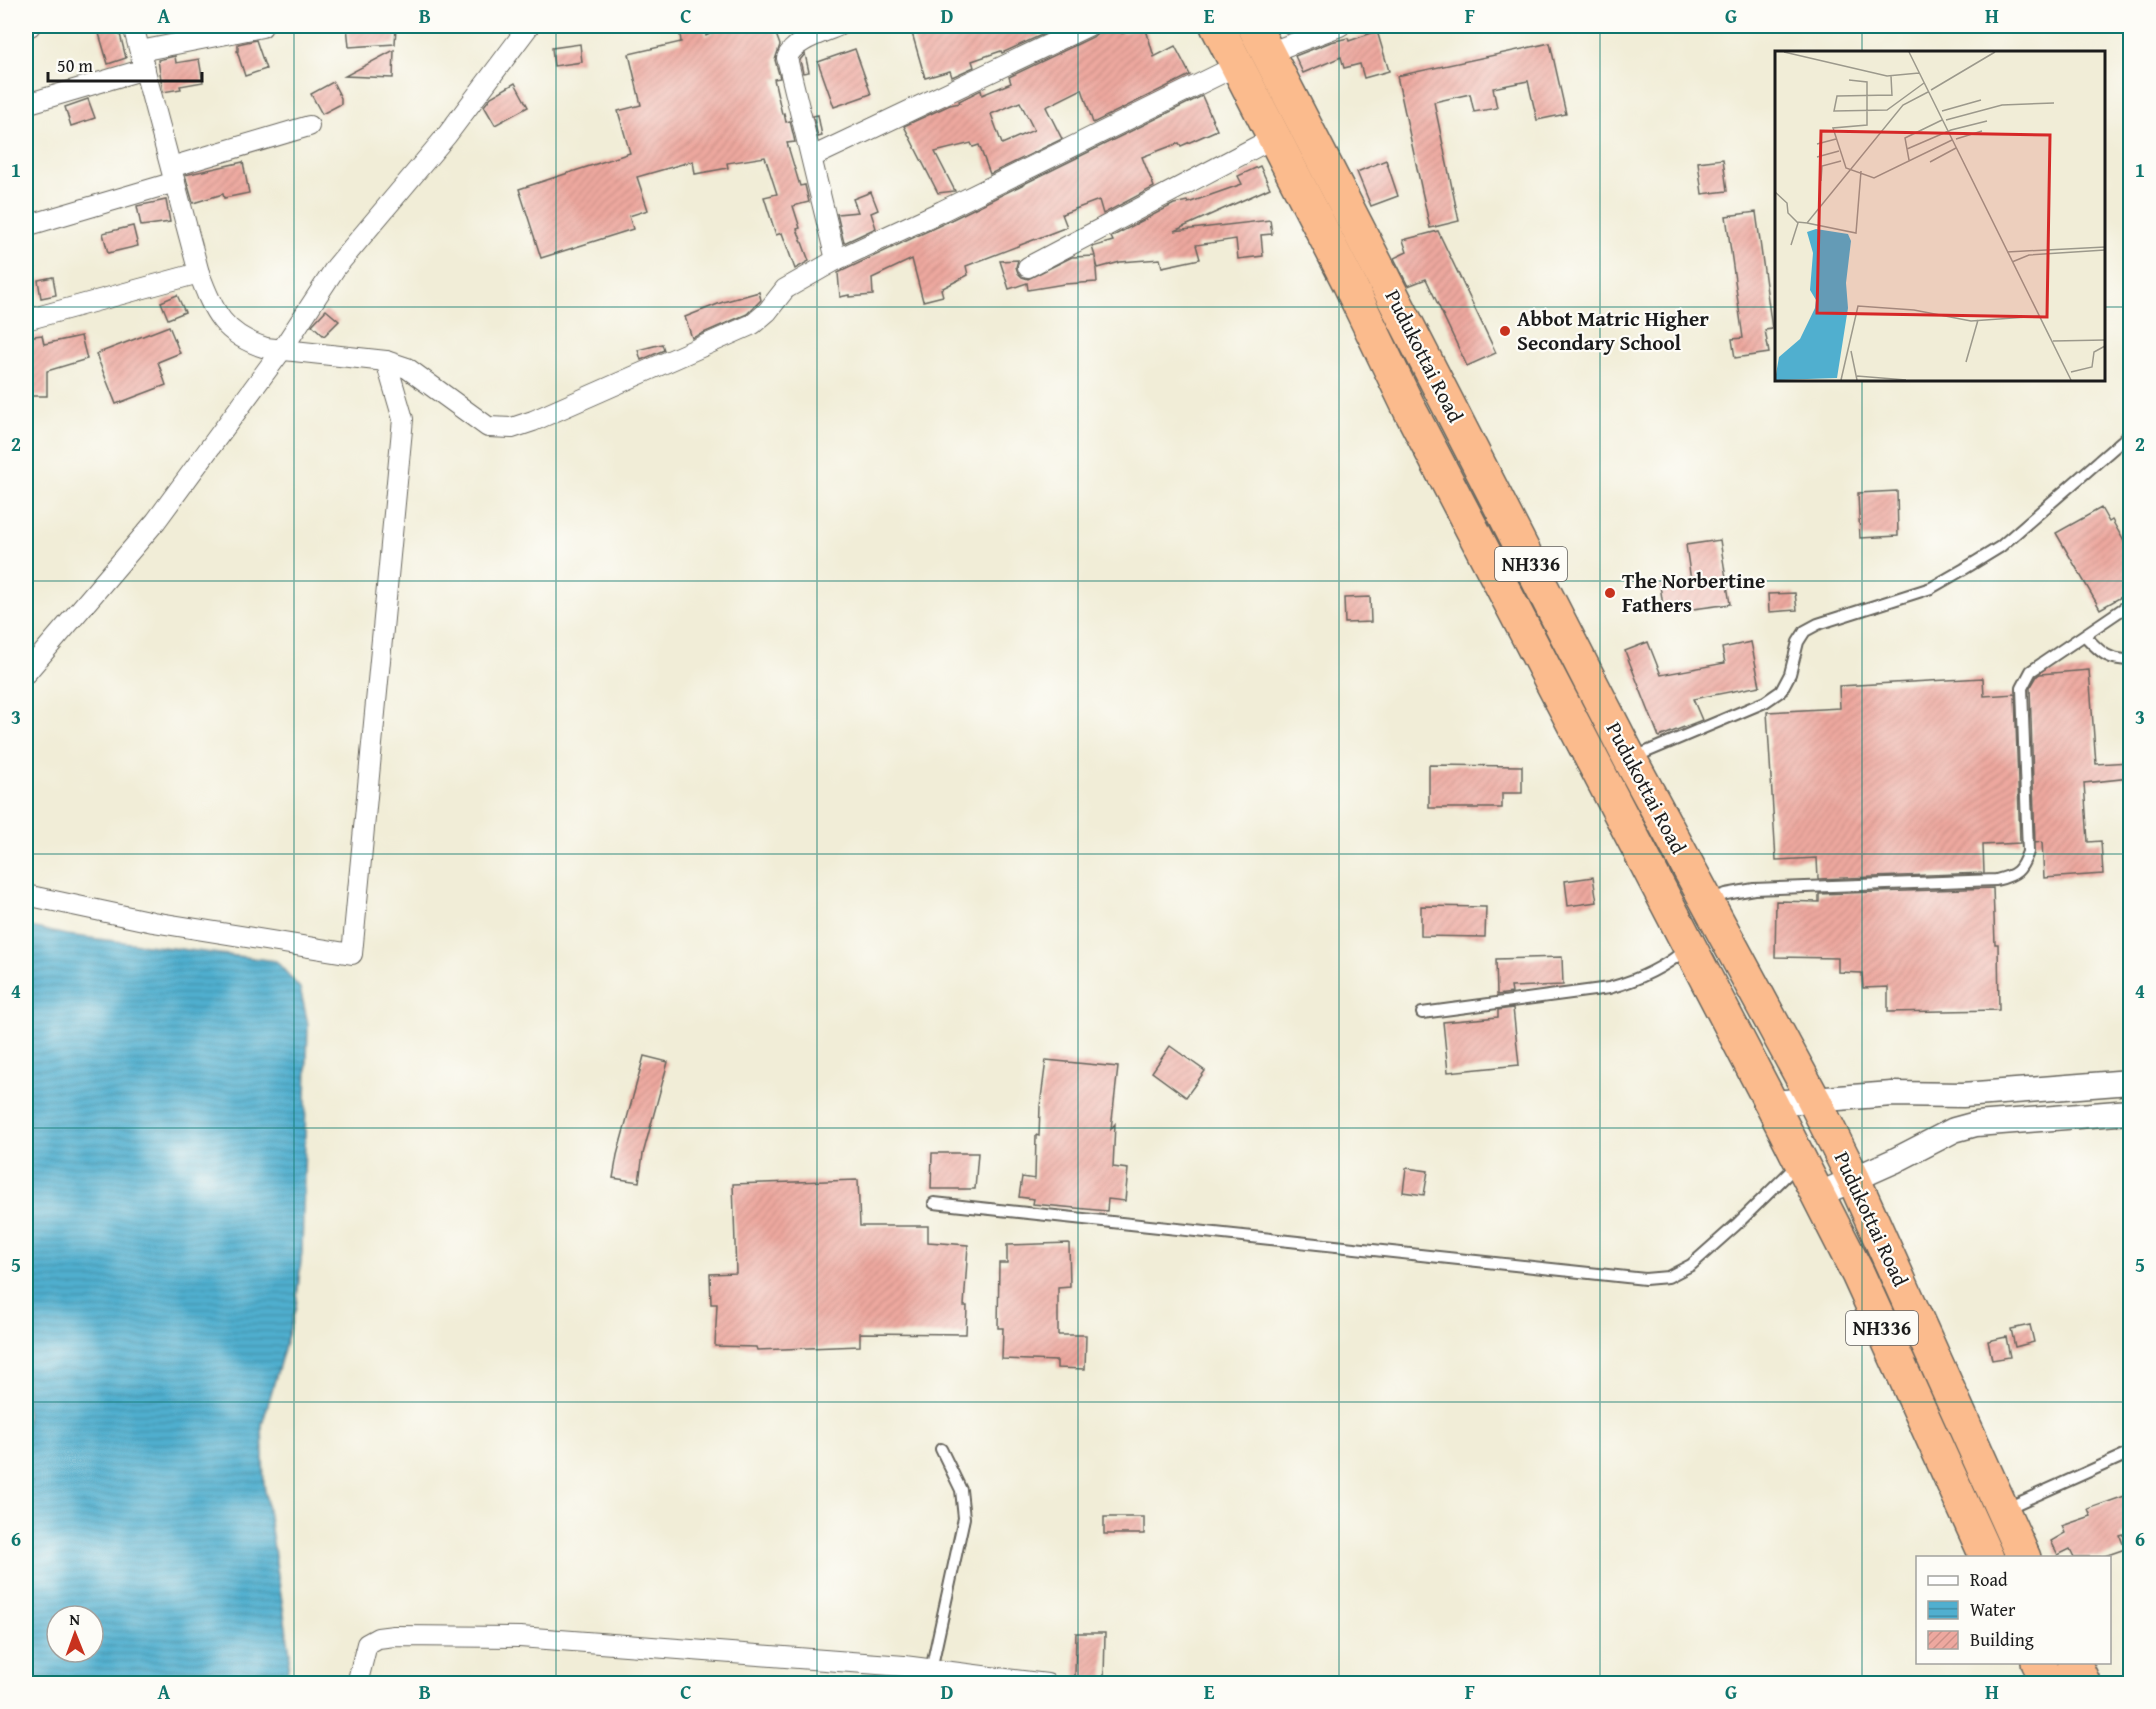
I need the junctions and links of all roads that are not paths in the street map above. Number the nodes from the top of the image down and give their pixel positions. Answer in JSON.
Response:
{"nodes":[{"id":1,"x":30,"y":26,"type":"edge"},
{"id":2,"x":133,"y":26,"type":"edge"},
{"id":3,"x":529,"y":26,"type":"edge"},
{"id":4,"x":838,"y":26,"type":"edge"},
{"id":5,"x":1088,"y":26,"type":"edge"},
{"id":6,"x":1217,"y":26,"type":"edge"},
{"id":7,"x":1340,"y":26,"type":"edge"},
{"id":8,"x":26,"y":27,"type":"edge"},
{"id":9,"x":262,"y":27,"type":"edge"},
{"id":10,"x":1261,"y":39,"type":"edge"},
{"id":11,"x":142,"y":60,"type":"junction"},
{"id":12,"x":1238,"y":65,"type":"junction"},
{"id":13,"x":26,"y":104,"type":"edge"},
{"id":14,"x":309,"y":126,"type":"dead end"},
{"id":15,"x":1275,"y":137,"type":"junction"},
{"id":16,"x":812,"y":157,"type":"junction"},
{"id":17,"x":173,"y":175,"type":"junction"},
{"id":18,"x":26,"y":226,"type":"edge"},
{"id":19,"x":836,"y":260,"type":"junction"},
{"id":20,"x":1028,"y":267,"type":"dead end"},
{"id":21,"x":199,"y":273,"type":"junction"},
{"id":22,"x":26,"y":320,"type":"edge"},
{"id":23,"x":281,"y":351,"type":"junction"},
{"id":24,"x":386,"y":361,"type":"junction"},
{"id":25,"x":1441,"y":390,"type":"junction"},
{"id":26,"x":1410,"y":410,"type":"junction"},
{"id":27,"x":2130,"y":434,"type":"edge"},
{"id":28,"x":2130,"y":603,"type":"edge"},
{"id":29,"x":2085,"y":636,"type":"junction"},
{"id":30,"x":2130,"y":660,"type":"edge"},
{"id":31,"x":26,"y":673,"type":"edge"},
{"id":32,"x":1630,"y":759,"type":"junction"},
{"id":33,"x":26,"y":895,"type":"edge"},
{"id":34,"x":1706,"y":901,"type":"junction"},
{"id":35,"x":1689,"y":947,"type":"junction"},
{"id":36,"x":1422,"y":1013,"type":"dead end"},
{"id":37,"x":2130,"y":1082,"type":"edge"},
{"id":38,"x":1814,"y":1100,"type":"junction"},
{"id":39,"x":1771,"y":1103,"type":"junction"},
{"id":40,"x":2130,"y":1112,"type":"edge"},
{"id":41,"x":1801,"y":1161,"type":"junction"},
{"id":42,"x":1854,"y":1180,"type":"junction"},
{"id":43,"x":1818,"y":1196,"type":"junction"},
{"id":44,"x":934,"y":1203,"type":"dead end"},
{"id":45,"x":941,"y":1449,"type":"dead end"},
{"id":46,"x":2130,"y":1452,"type":"edge"},
{"id":47,"x":2003,"y":1510,"type":"junction"},
{"id":48,"x":1987,"y":1556,"type":"edge"},
{"id":49,"x":2024,"y":1556,"type":"edge"},
{"id":50,"x":2039,"y":1664,"type":"edge"},
{"id":51,"x":2075,"y":1664,"type":"edge"},
{"id":52,"x":932,"y":1670,"type":"junction"},
{"id":53,"x":357,"y":1683,"type":"edge"},
{"id":54,"x":1047,"y":1683,"type":"edge"},
{"id":55,"x":2049,"y":1683,"type":"edge"},
{"id":56,"x":2084,"y":1683,"type":"edge"}],
"edges":[{"from":1,"to":8,"type":"street"},
{"from":2,"to":11,"type":"street"},
{"from":3,"to":23,"type":"street"},
{"from":4,"to":16,"type":"street"},
{"from":5,"to":16,"type":"street"},
{"from":6,"to":12,"type":"highway","name":"Pudukottai Road","number":"NH336"},
{"from":7,"to":10,"type":"street"},
{"from":9,"to":11,"type":"street"},
{"from":10,"to":25,"type":"highway","name":"Pudukottai Road","number":"NH336"},
{"from":11,"to":13,"type":"street"},
{"from":11,"to":17,"type":"street"},
{"from":12,"to":15,"type":"highway","name":"Pudukottai Road","number":"NH336"},
{"from":12,"to":19,"type":"street"},
{"from":14,"to":17,"type":"street"},
{"from":15,"to":20,"type":"street"},
{"from":15,"to":26,"type":"highway","name":"Pudukottai Road","number":"NH336"},
{"from":16,"to":19,"type":"street"},
{"from":17,"to":18,"type":"street"},
{"from":17,"to":21,"type":"street"},
{"from":19,"to":24,"type":"street"},
{"from":21,"to":22,"type":"street"},
{"from":21,"to":23,"type":"street"},
{"from":23,"to":24,"type":"street"},
{"from":23,"to":31,"type":"street"},
{"from":24,"to":33,"type":"street"},
{"from":25,"to":26,"type":"highway"},
{"from":25,"to":32,"type":"highway","name":"Pudukottai Road","number":"NH336"},
{"from":26,"to":35,"type":"highway","name":"Pudukottai Road","number":"NH336"},
{"from":27,"to":32,"type":"lane"},
{"from":28,"to":29,"type":"lane"},
{"from":29,"to":30,"type":"lane"},
{"from":29,"to":34,"type":"lane"},
{"from":32,"to":34,"type":"highway","name":"Pudukottai Road","number":"NH336"},
{"from":34,"to":38,"type":"highway","name":"Pudukottai Road","number":"NH336"},
{"from":35,"to":36,"type":"lane"},
{"from":35,"to":39,"type":"highway","name":"Pudukottai Road","number":"NH336"},
{"from":37,"to":38,"type":"street"},
{"from":38,"to":39,"type":"street"},
{"from":38,"to":42,"type":"highway","name":"Pudukottai Road","number":"NH336"},
{"from":39,"to":41,"type":"highway","name":"Pudukottai Road","number":"NH336"},
{"from":40,"to":42,"type":"street"},
{"from":41,"to":43,"type":"highway","name":"Pudukottai Road","number":"NH336"},
{"from":41,"to":44,"type":"lane"},
{"from":42,"to":43,"type":"street"},
{"from":42,"to":47,"type":"highway","name":"Pudukottai Road","number":"NH336"},
{"from":43,"to":48,"type":"highway","name":"Pudukottai Road","number":"NH336"},
{"from":45,"to":52,"type":"lane"},
{"from":46,"to":47,"type":"lane"},
{"from":47,"to":49,"type":"highway","name":"Pudukottai Road","number":"NH336"},
{"from":50,"to":55,"type":"highway"},
{"from":51,"to":56,"type":"highway"},
{"from":52,"to":53,"type":"street"},
{"from":52,"to":54,"type":"street"}]}
